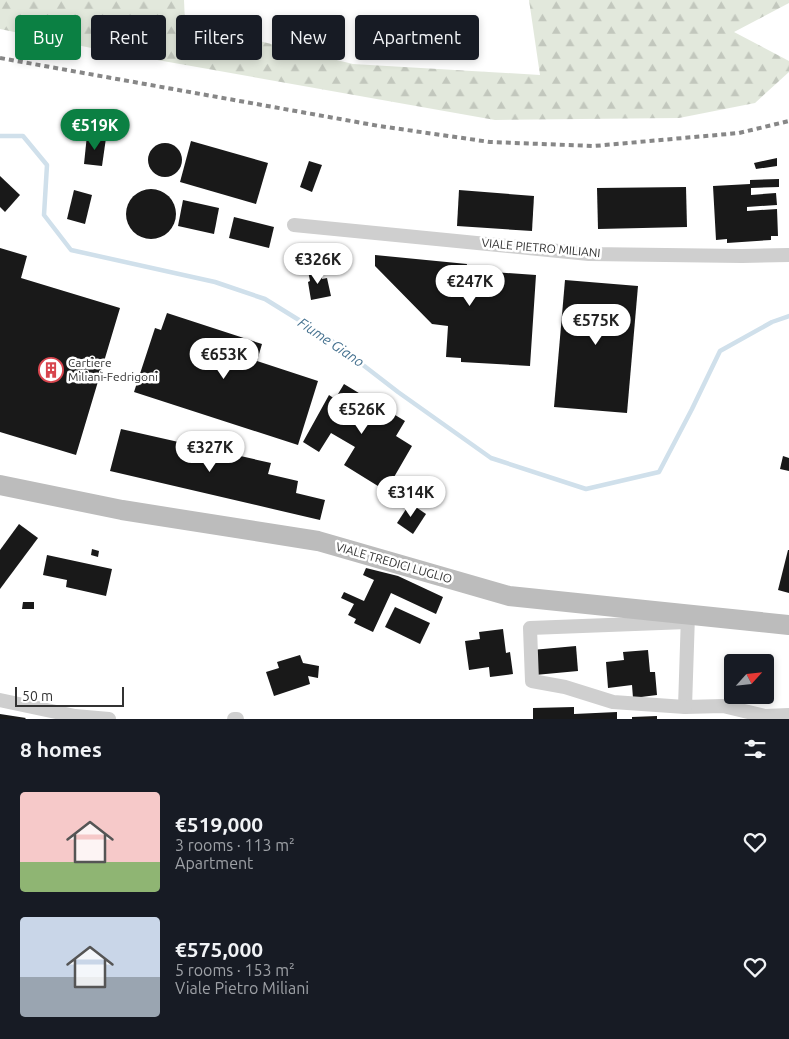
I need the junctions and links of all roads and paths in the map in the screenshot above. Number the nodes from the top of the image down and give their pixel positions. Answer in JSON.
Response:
{"nodes":[{"id":1,"x":294,"y":225,"type":"dead end"},
{"id":2,"x":789,"y":255,"type":"edge"},
{"id":3,"x":0,"y":485,"type":"edge"},
{"id":4,"x":688,"y":618,"type":"junction"},
{"id":5,"x":789,"y":625,"type":"edge"},
{"id":6,"x":0,"y":700,"type":"edge"},
{"id":7,"x":685,"y":706,"type":"junction"},
{"id":8,"x":789,"y":715,"type":"edge"},
{"id":9,"x":109,"y":719,"type":"edge"}],
"edges":[{"from":1,"to":2,"type":"street","name":"VIALE PIETRO MILIANI"},
{"from":3,"to":4,"type":"main road","name":"VIALE TREDICI LUGLIO"},
{"from":4,"to":5,"type":"main road","name":"VIALE TREDICI LUGLIO"},
{"from":4,"to":7,"type":"street"},
{"from":4,"to":7,"type":"street","name":"VIALE TREDICI LUGLIO"},
{"from":6,"to":9,"type":"street"},
{"from":7,"to":8,"type":"street"}]}
